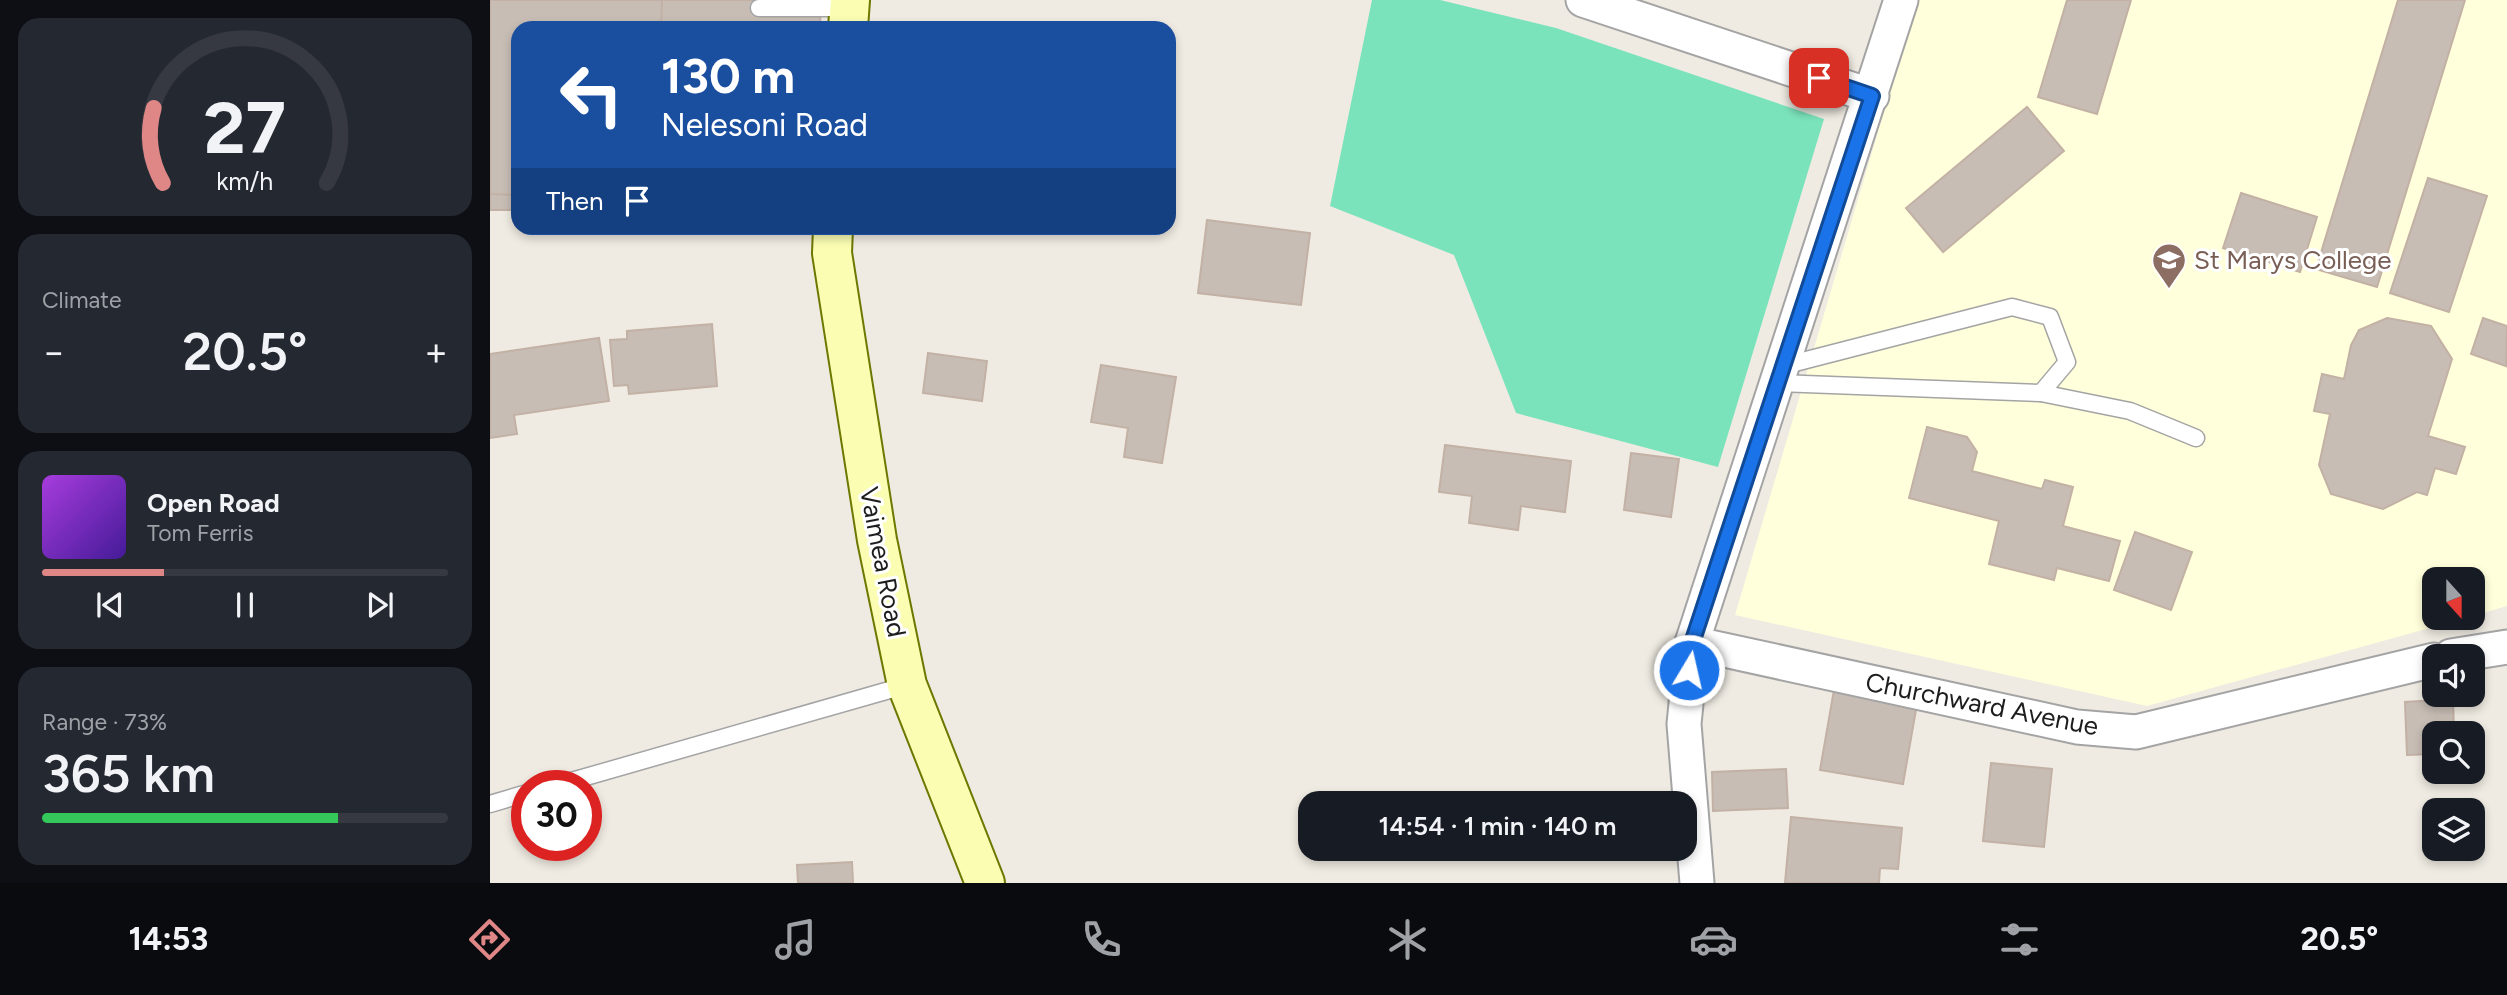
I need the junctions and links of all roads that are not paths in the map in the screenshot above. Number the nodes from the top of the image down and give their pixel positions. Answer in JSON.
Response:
{"nodes":[{"id":1,"x":1583,"y":0,"type":"edge"},
{"id":2,"x":1901,"y":0,"type":"edge"},
{"id":3,"x":759,"y":8,"type":"dead end"},
{"id":4,"x":849,"y":12,"type":"edge"},
{"id":5,"x":1872,"y":96,"type":"junction"},
{"id":6,"x":833,"y":235,"type":"edge"},
{"id":7,"x":1780,"y":374,"type":"junction"},
{"id":8,"x":2040,"y":393,"type":"junction"},
{"id":9,"x":2196,"y":438,"type":"dead end"},
{"id":10,"x":1692,"y":643,"type":"junction"},
{"id":11,"x":2507,"y":647,"type":"edge"},
{"id":12,"x":2485,"y":651,"type":"edge"},
{"id":13,"x":2422,"y":663,"type":"edge"},
{"id":14,"x":907,"y":685,"type":"junction"},
{"id":15,"x":602,"y":772,"type":"edge"},
{"id":16,"x":511,"y":798,"type":"edge"},
{"id":17,"x":490,"y":804,"type":"edge"},
{"id":18,"x":985,"y":883,"type":"edge"},
{"id":19,"x":1697,"y":883,"type":"edge"}],
"edges":[{"from":1,"to":5,"type":"street"},
{"from":2,"to":5,"type":"street"},
{"from":3,"to":4,"type":"lane"},
{"from":5,"to":7,"type":"street"},
{"from":6,"to":14,"type":"street","name":"Vaimea Road"},
{"from":7,"to":8,"type":"lane"},
{"from":7,"to":8,"type":"lane"},
{"from":7,"to":10,"type":"street"},
{"from":8,"to":9,"type":"lane"},
{"from":10,"to":13,"type":"street","name":"Churchward Avenue"},
{"from":10,"to":19,"type":"street"},
{"from":11,"to":12,"type":"street"},
{"from":14,"to":15,"type":"lane"},
{"from":14,"to":18,"type":"street","name":"Vaimea Road"},
{"from":16,"to":17,"type":"lane"}]}
